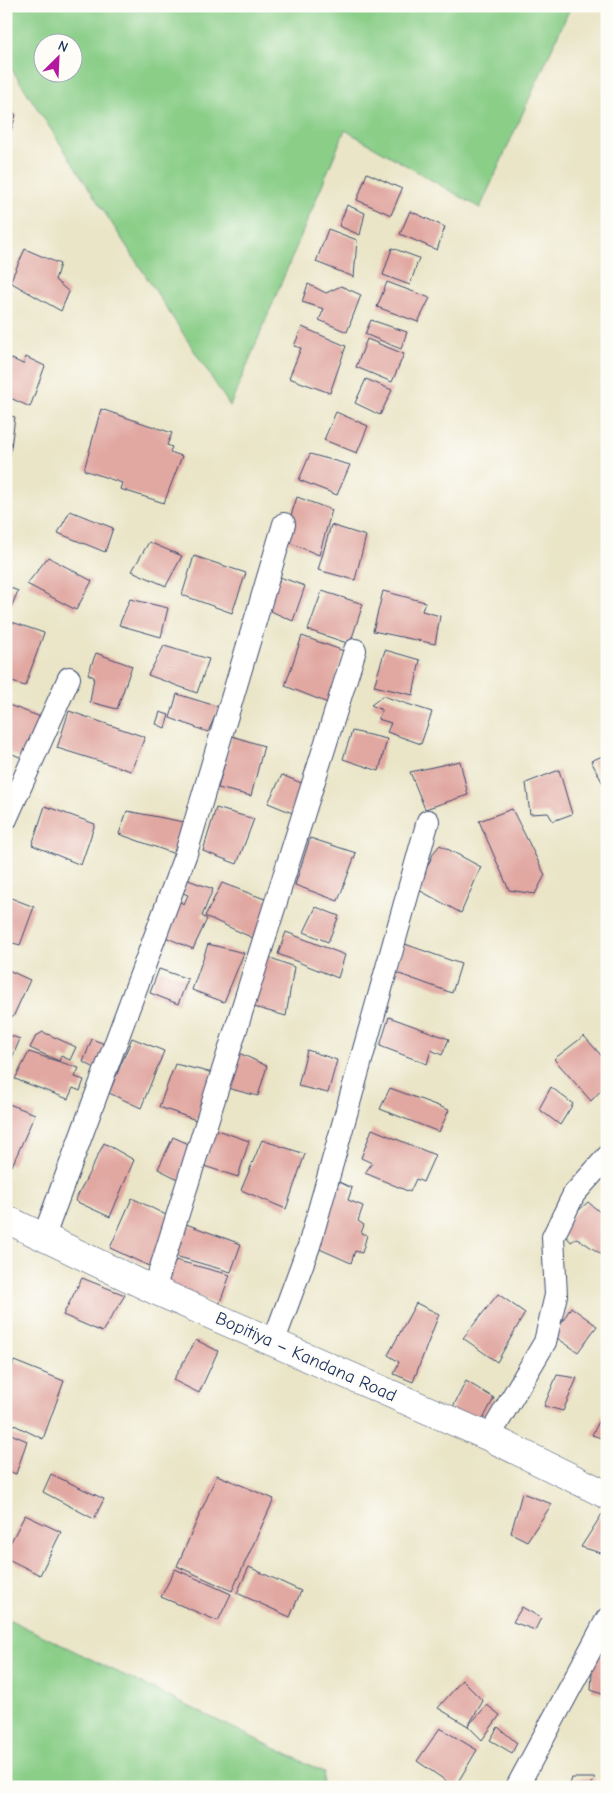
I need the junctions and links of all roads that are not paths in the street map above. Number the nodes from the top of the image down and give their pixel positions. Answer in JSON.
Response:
{"nodes":[{"id":1,"x":284,"y":524,"type":"dead end"},
{"id":2,"x":355,"y":650,"type":"dead end"},
{"id":3,"x":69,"y":678,"type":"dead end"},
{"id":4,"x":6,"y":819,"type":"edge"},
{"id":5,"x":428,"y":821,"type":"dead end"},
{"id":6,"x":607,"y":1157,"type":"edge"},
{"id":7,"x":6,"y":1219,"type":"edge"},
{"id":8,"x":44,"y":1236,"type":"junction"},
{"id":9,"x":154,"y":1290,"type":"junction"},
{"id":10,"x":273,"y":1343,"type":"junction"},
{"id":11,"x":489,"y":1437,"type":"junction"},
{"id":12,"x":607,"y":1495,"type":"edge"},
{"id":13,"x":607,"y":1619,"type":"edge"},
{"id":14,"x":517,"y":1787,"type":"edge"}],
"edges":[{"from":1,"to":8,"type":"street"},
{"from":2,"to":9,"type":"street"},
{"from":3,"to":4,"type":"street"},
{"from":5,"to":10,"type":"street"},
{"from":6,"to":11,"type":"street"},
{"from":7,"to":8,"type":"street","name":"Bopitiya – Kandana Road"},
{"from":8,"to":9,"type":"street","name":"Bopitiya – Kandana Road"},
{"from":9,"to":10,"type":"street","name":"Bopitiya – Kandana Road"},
{"from":10,"to":11,"type":"street","name":"Bopitiya – Kandana Road"},
{"from":11,"to":12,"type":"street","name":"Bopitiya – Kandana Road"},
{"from":13,"to":14,"type":"street"}]}
